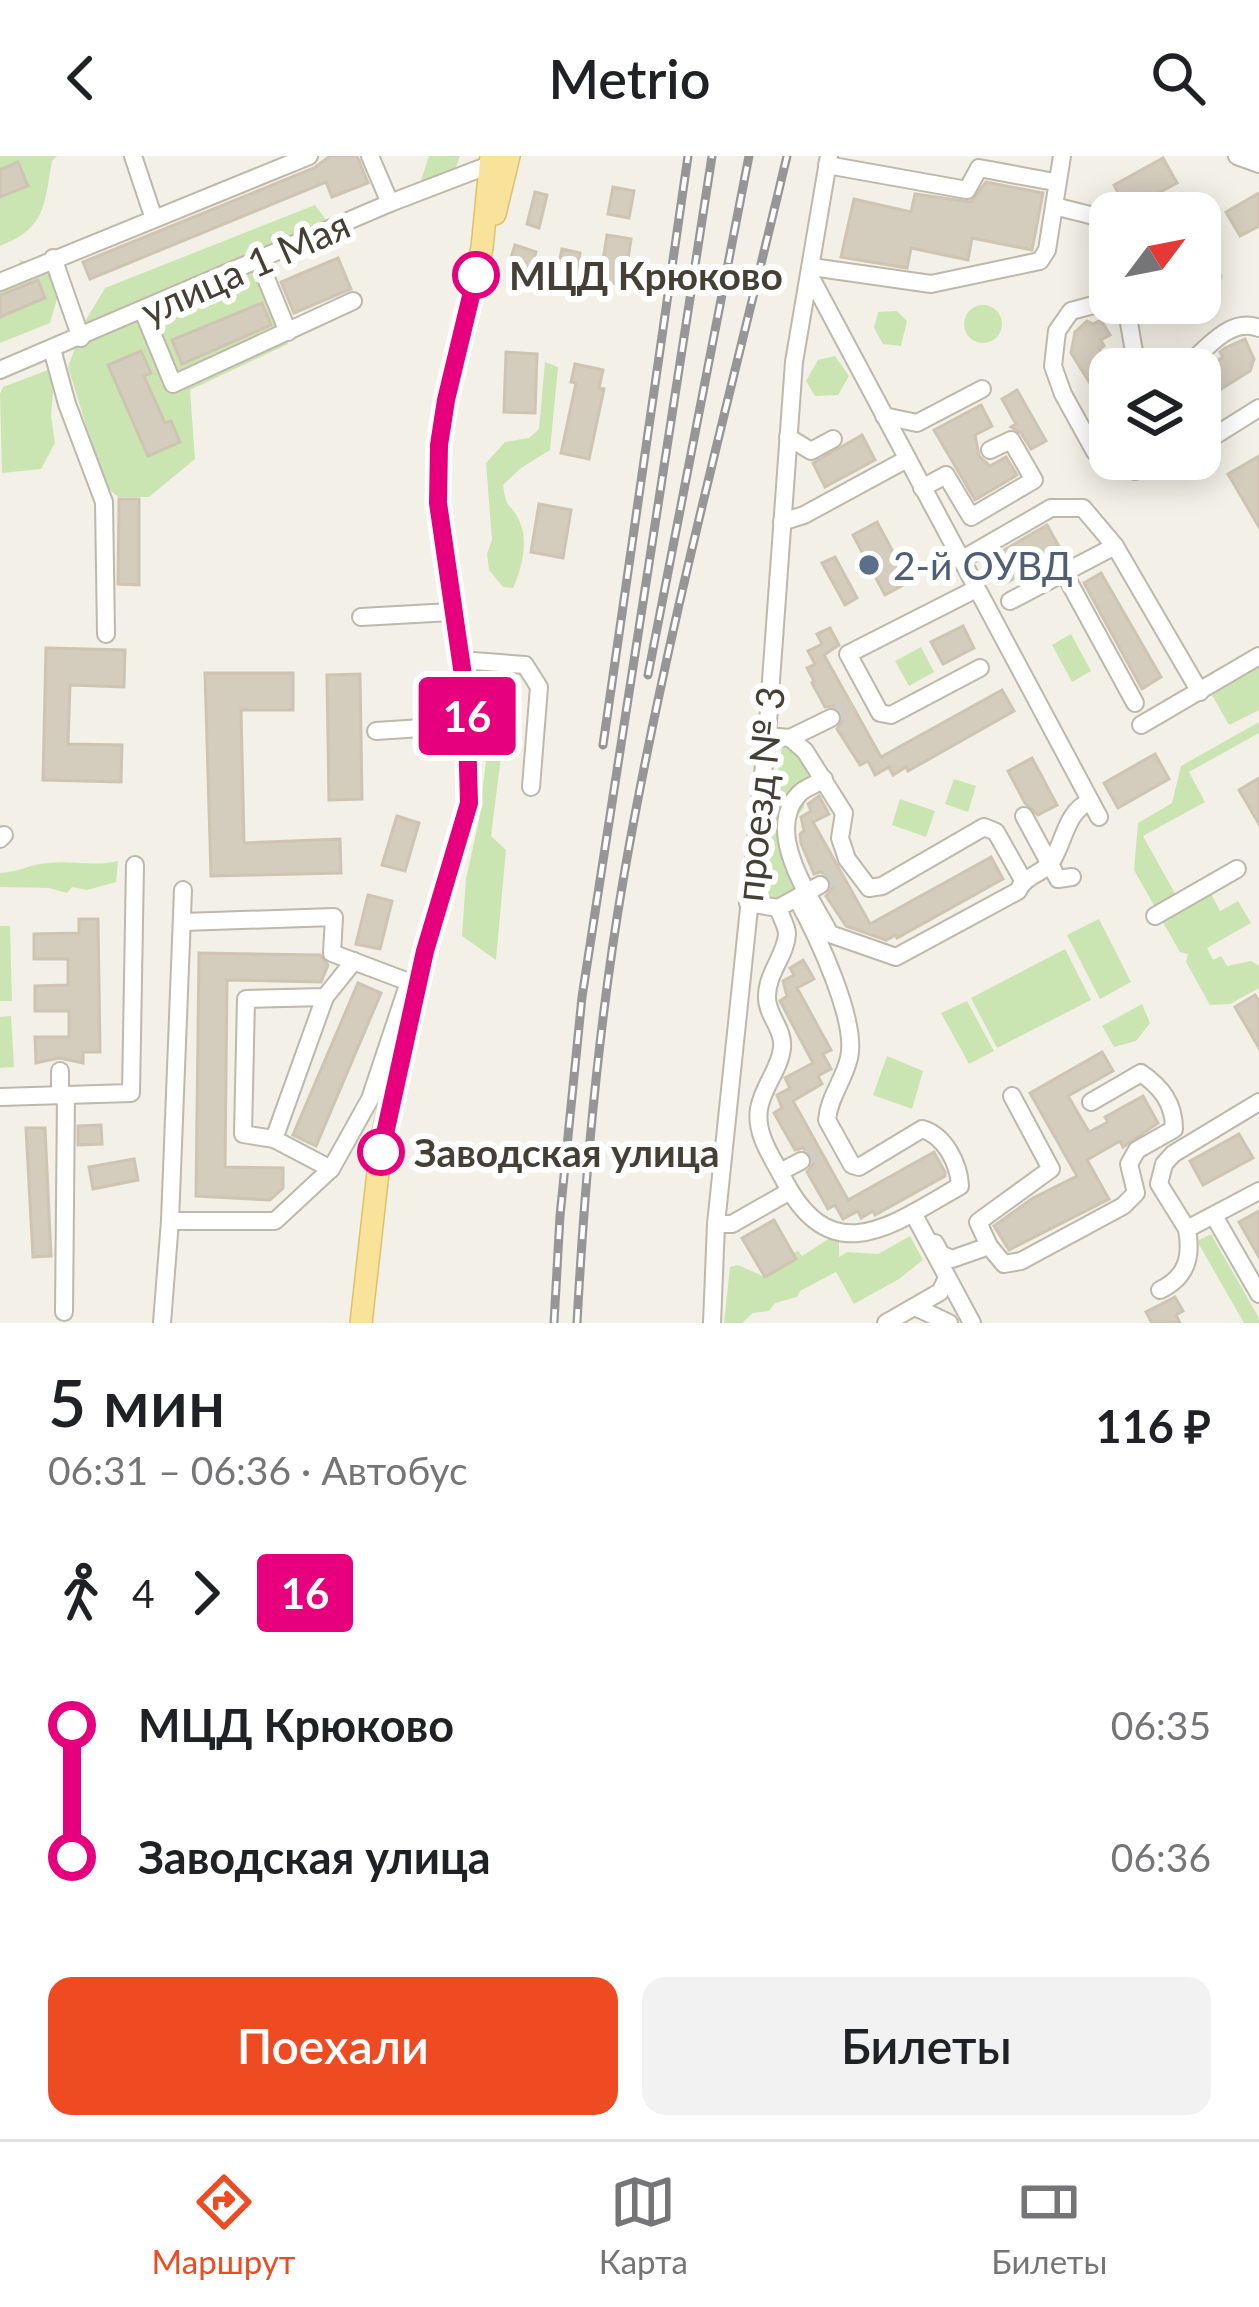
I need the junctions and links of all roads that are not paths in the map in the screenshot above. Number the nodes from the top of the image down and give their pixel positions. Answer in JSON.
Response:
{"nodes":[{"id":1,"x":133,"y":156,"type":"edge"},
{"id":2,"x":310,"y":156,"type":"edge"},
{"id":3,"x":1062,"y":156,"type":"edge"},
{"id":4,"x":1238,"y":156,"type":"edge"},
{"id":5,"x":500,"y":159,"type":"edge"},
{"id":6,"x":828,"y":160,"type":"edge"},
{"id":7,"x":376,"y":161,"type":"edge"},
{"id":8,"x":1259,"y":164,"type":"edge"},
{"id":9,"x":1049,"y":181,"type":"dead end"},
{"id":10,"x":390,"y":203,"type":"junction"},
{"id":11,"x":1054,"y":206,"type":"junction"},
{"id":12,"x":1089,"y":215,"type":"edge"},
{"id":13,"x":153,"y":216,"type":"junction"},
{"id":14,"x":53,"y":259,"type":"junction"},
{"id":15,"x":259,"y":261,"type":"junction"},
{"id":16,"x":811,"y":271,"type":"junction"},
{"id":17,"x":0,"y":282,"type":"edge"},
{"id":18,"x":353,"y":301,"type":"dead end"},
{"id":19,"x":1089,"y":306,"type":"edge"},
{"id":20,"x":143,"y":311,"type":"junction"},
{"id":21,"x":1259,"y":328,"type":"edge"},
{"id":22,"x":289,"y":332,"type":"junction"},
{"id":23,"x":81,"y":338,"type":"junction"},
{"id":24,"x":1206,"y":348,"type":"edge"},
{"id":25,"x":52,"y":349,"type":"junction"},
{"id":26,"x":0,"y":370,"type":"edge"},
{"id":27,"x":982,"y":389,"type":"dead end"},
{"id":28,"x":1259,"y":409,"type":"edge"},
{"id":29,"x":884,"y":416,"type":"junction"},
{"id":30,"x":1221,"y":432,"type":"edge"},
{"id":31,"x":788,"y":437,"type":"junction"},
{"id":32,"x":833,"y":439,"type":"dead end"},
{"id":33,"x":1089,"y":441,"type":"edge"},
{"id":34,"x":990,"y":450,"type":"dead end"},
{"id":35,"x":907,"y":459,"type":"junction"},
{"id":36,"x":922,"y":488,"type":"junction"},
{"id":37,"x":782,"y":522,"type":"junction"},
{"id":38,"x":1115,"y":546,"type":"junction"},
{"id":39,"x":961,"y":560,"type":"junction"},
{"id":40,"x":1064,"y":573,"type":"junction"},
{"id":41,"x":976,"y":589,"type":"junction"},
{"id":42,"x":1010,"y":601,"type":"dead end"},
{"id":43,"x":451,"y":612,"type":"junction"},
{"id":44,"x":362,"y":617,"type":"dead end"},
{"id":45,"x":106,"y":634,"type":"dead end"},
{"id":46,"x":1259,"y":656,"type":"edge"},
{"id":47,"x":460,"y":660,"type":"junction"},
{"id":48,"x":980,"y":668,"type":"dead end"},
{"id":49,"x":1200,"y":692,"type":"junction"},
{"id":50,"x":1135,"y":704,"type":"dead end"},
{"id":51,"x":831,"y":718,"type":"tunnel mouth"},
{"id":52,"x":467,"y":724,"type":"junction"},
{"id":53,"x":1141,"y":725,"type":"dead end"},
{"id":54,"x":376,"y":731,"type":"dead end"},
{"id":55,"x":767,"y":736,"type":"junction"},
{"id":56,"x":790,"y":738,"type":"junction"},
{"id":57,"x":824,"y":779,"type":"junction"},
{"id":58,"x":531,"y":787,"type":"dead end"},
{"id":59,"x":1024,"y":816,"type":"dead end"},
{"id":60,"x":135,"y":865,"type":"dead end"},
{"id":61,"x":1051,"y":865,"type":"junction"},
{"id":62,"x":1237,"y":869,"type":"dead end"},
{"id":63,"x":1072,"y":877,"type":"dead end"},
{"id":64,"x":1022,"y":880,"type":"junction"},
{"id":65,"x":183,"y":890,"type":"dead end"},
{"id":66,"x":809,"y":892,"type":"junction"},
{"id":67,"x":748,"y":903,"type":"junction"},
{"id":68,"x":778,"y":908,"type":"junction"},
{"id":69,"x":1155,"y":916,"type":"dead end"},
{"id":70,"x":183,"y":922,"type":"junction"},
{"id":71,"x":354,"y":961,"type":"junction"},
{"id":72,"x":413,"y":983,"type":"junction"},
{"id":73,"x":325,"y":997,"type":"junction"},
{"id":74,"x":60,"y":1071,"type":"dead end"},
{"id":75,"x":63,"y":1096,"type":"junction"},
{"id":76,"x":1012,"y":1096,"type":"dead end"},
{"id":77,"x":0,"y":1097,"type":"edge"},
{"id":78,"x":1091,"y":1102,"type":"dead end"},
{"id":79,"x":1259,"y":1102,"type":"edge"},
{"id":80,"x":274,"y":1139,"type":"junction"},
{"id":81,"x":838,"y":1140,"type":"junction"},
{"id":82,"x":820,"y":1150,"type":"tunnel mouth"},
{"id":83,"x":1138,"y":1150,"type":"junction"},
{"id":84,"x":801,"y":1161,"type":"tunnel mouth"},
{"id":85,"x":331,"y":1169,"type":"junction"},
{"id":86,"x":780,"y":1172,"type":"junction"},
{"id":87,"x":1159,"y":1184,"type":"junction"},
{"id":88,"x":790,"y":1191,"type":"junction"},
{"id":89,"x":1259,"y":1191,"type":"edge"},
{"id":90,"x":914,"y":1212,"type":"junction"},
{"id":91,"x":1214,"y":1216,"type":"junction"},
{"id":92,"x":170,"y":1221,"type":"junction"},
{"id":93,"x":716,"y":1224,"type":"junction"},
{"id":94,"x":1187,"y":1229,"type":"junction"},
{"id":95,"x":988,"y":1246,"type":"junction"},
{"id":96,"x":948,"y":1289,"type":"junction"},
{"id":97,"x":1160,"y":1290,"type":"dead end"},
{"id":98,"x":1259,"y":1294,"type":"edge"},
{"id":99,"x":915,"y":1307,"type":"junction"},
{"id":100,"x":64,"y":1312,"type":"dead end"},
{"id":101,"x":162,"y":1323,"type":"edge"},
{"id":102,"x":362,"y":1323,"type":"edge"},
{"id":103,"x":712,"y":1323,"type":"edge"},
{"id":104,"x":886,"y":1323,"type":"edge"},
{"id":105,"x":949,"y":1323,"type":"edge"},
{"id":106,"x":973,"y":1323,"type":"edge"}],
"edges":[{"from":1,"to":13,"type":"street"},
{"from":2,"to":13,"type":"street"},
{"from":3,"to":11,"type":"street"},
{"from":4,"to":8,"type":"street"},
{"from":5,"to":10,"type":"street","name":"улица 1 Мая"},
{"from":5,"to":43,"type":"main road"},
{"from":6,"to":9,"type":"street"},
{"from":6,"to":16,"type":"street","name":"проезд № 3"},
{"from":7,"to":10,"type":"street"},
{"from":10,"to":15,"type":"street","name":"улица 1 Мая"},
{"from":11,"to":12,"type":"street"},
{"from":11,"to":16,"type":"street"},
{"from":13,"to":14,"type":"street"},
{"from":14,"to":17,"type":"street"},
{"from":14,"to":23,"type":"street"},
{"from":15,"to":20,"type":"street","name":"улица 1 Мая"},
{"from":15,"to":22,"type":"street"},
{"from":16,"to":29,"type":"street"},
{"from":16,"to":31,"type":"street","name":"проезд № 3"},
{"from":18,"to":22,"type":"street"},
{"from":19,"to":33,"type":"street"},
{"from":20,"to":22,"type":"street"},
{"from":20,"to":23,"type":"street","name":"улица 1 Мая"},
{"from":21,"to":24,"type":"street"},
{"from":23,"to":25,"type":"street","name":"улица 1 Мая"},
{"from":25,"to":26,"type":"street","name":"улица 1 Мая"},
{"from":25,"to":45,"type":"street"},
{"from":27,"to":29,"type":"street"},
{"from":28,"to":30,"type":"street"},
{"from":29,"to":35,"type":"street"},
{"from":31,"to":32,"type":"street"},
{"from":31,"to":37,"type":"street","name":"проезд № 3"},
{"from":34,"to":36,"type":"street"},
{"from":35,"to":36,"type":"street"},
{"from":35,"to":37,"type":"street"},
{"from":36,"to":39,"type":"street"},
{"from":37,"to":55,"type":"street","name":"проезд № 3"},
{"from":38,"to":39,"type":"street"},
{"from":38,"to":40,"type":"street"},
{"from":38,"to":49,"type":"street"},
{"from":39,"to":41,"type":"street"},
{"from":40,"to":42,"type":"street"},
{"from":40,"to":50,"type":"street"},
{"from":41,"to":48,"type":"street"},
{"from":41,"to":61,"type":"street"},
{"from":43,"to":44,"type":"street"},
{"from":43,"to":47,"type":"main road"},
{"from":46,"to":49,"type":"street"},
{"from":47,"to":52,"type":"main road"},
{"from":47,"to":58,"type":"street"},
{"from":49,"to":53,"type":"street"},
{"from":51,"to":56,"type":"street"},
{"from":52,"to":54,"type":"street"},
{"from":52,"to":72,"type":"main road"},
{"from":55,"to":56,"type":"street"},
{"from":55,"to":67,"type":"street","name":"проезд № 3"},
{"from":56,"to":57,"type":"street"},
{"from":57,"to":64,"type":"street"},
{"from":57,"to":66,"type":"street"},
{"from":59,"to":61,"type":"street"},
{"from":60,"to":75,"type":"street"},
{"from":61,"to":63,"type":"street"},
{"from":61,"to":64,"type":"street"},
{"from":62,"to":69,"type":"street"},
{"from":64,"to":66,"type":"street"},
{"from":65,"to":70,"type":"street"},
{"from":66,"to":68,"type":"street"},
{"from":66,"to":81,"type":"street"},
{"from":67,"to":68,"type":"street"},
{"from":67,"to":93,"type":"street","name":"проезд № 3"},
{"from":68,"to":86,"type":"street"},
{"from":70,"to":71,"type":"street"},
{"from":70,"to":92,"type":"street"},
{"from":71,"to":72,"type":"street"},
{"from":71,"to":73,"type":"street"},
{"from":72,"to":85,"type":"street"},
{"from":72,"to":102,"type":"main road"},
{"from":73,"to":80,"type":"street"},
{"from":73,"to":80,"type":"street"},
{"from":74,"to":75,"type":"street"},
{"from":75,"to":77,"type":"street"},
{"from":75,"to":100,"type":"street"},
{"from":76,"to":95,"type":"street"},
{"from":78,"to":83,"type":"street"},
{"from":79,"to":87,"type":"street"},
{"from":80,"to":85,"type":"street"},
{"from":81,"to":82,"type":"street"},
{"from":81,"to":90,"type":"street"},
{"from":83,"to":87,"type":"street"},
{"from":83,"to":95,"type":"street"},
{"from":84,"to":86,"type":"street"},
{"from":85,"to":92,"type":"street"},
{"from":86,"to":88,"type":"street"},
{"from":87,"to":94,"type":"street"},
{"from":88,"to":90,"type":"street"},
{"from":88,"to":93,"type":"street"},
{"from":89,"to":91,"type":"street"},
{"from":90,"to":95,"type":"street"},
{"from":90,"to":96,"type":"street"},
{"from":91,"to":94,"type":"street"},
{"from":91,"to":98,"type":"street"},
{"from":92,"to":101,"type":"street"},
{"from":93,"to":103,"type":"street","name":"проезд № 3"},
{"from":94,"to":97,"type":"street"},
{"from":96,"to":99,"type":"street"},
{"from":96,"to":106,"type":"street"},
{"from":99,"to":104,"type":"street"},
{"from":99,"to":105,"type":"street"}]}
